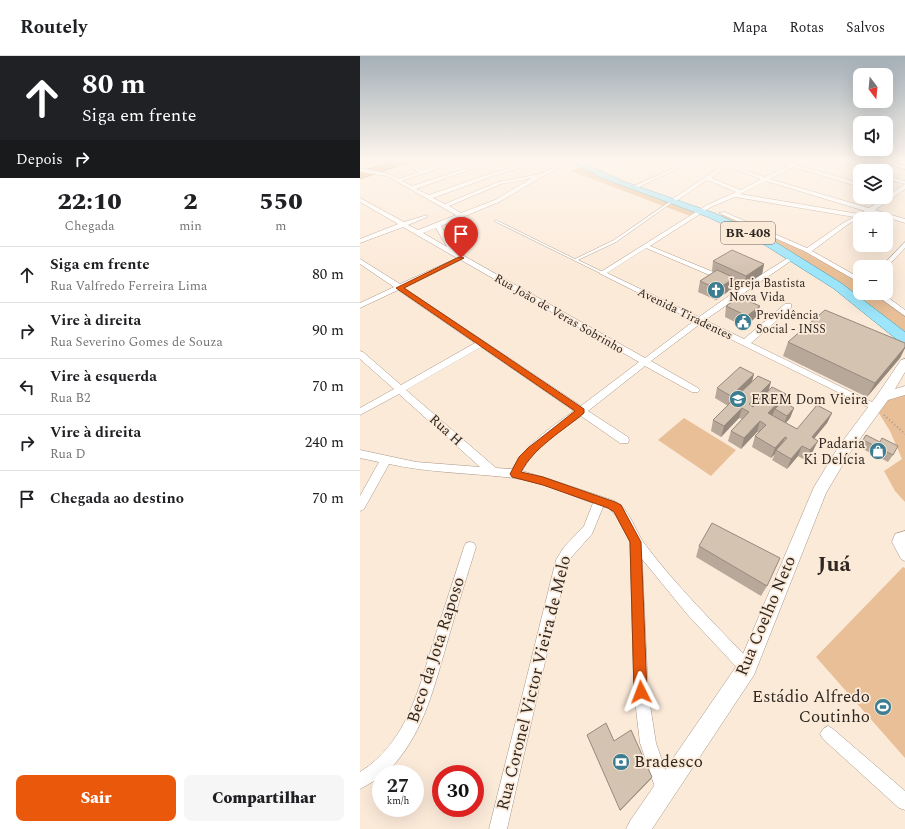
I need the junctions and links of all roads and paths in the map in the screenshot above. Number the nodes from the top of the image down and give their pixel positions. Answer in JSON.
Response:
{"nodes":[{"id":1,"x":469,"y":196,"type":"edge"},
{"id":2,"x":507,"y":196,"type":"edge"},
{"id":3,"x":659,"y":196,"type":"edge"},
{"id":4,"x":680,"y":196,"type":"edge"},
{"id":5,"x":731,"y":196,"type":"edge"},
{"id":6,"x":732,"y":196,"type":"edge"},
{"id":7,"x":739,"y":196,"type":"edge"},
{"id":8,"x":823,"y":196,"type":"edge"},
{"id":9,"x":896,"y":196,"type":"edge"},
{"id":10,"x":429,"y":197,"type":"edge"},
{"id":11,"x":360,"y":200,"type":"edge"},
{"id":12,"x":673,"y":201,"type":"junction"},
{"id":13,"x":445,"y":206,"type":"junction"},
{"id":14,"x":871,"y":210,"type":"junction"},
{"id":15,"x":701,"y":211,"type":"junction"},
{"id":16,"x":867,"y":212,"type":"edge"},
{"id":17,"x":853,"y":215,"type":"edge"},
{"id":18,"x":425,"y":216,"type":"dead end"},
{"id":19,"x":462,"y":216,"type":"junction"},
{"id":20,"x":721,"y":216,"type":"junction"},
{"id":21,"x":853,"y":220,"type":"edge"},
{"id":22,"x":495,"y":221,"type":"dead end"},
{"id":23,"x":905,"y":221,"type":"edge"},
{"id":24,"x":403,"y":225,"type":"junction"},
{"id":25,"x":438,"y":226,"type":"junction"},
{"id":26,"x":417,"y":233,"type":"junction"},
{"id":27,"x":360,"y":241,"type":"edge"},
{"id":28,"x":905,"y":244,"type":"edge"},
{"id":29,"x":646,"y":246,"type":"junction"},
{"id":30,"x":808,"y":251,"type":"junction"},
{"id":31,"x":458,"y":256,"type":"junction"},
{"id":32,"x":793,"y":257,"type":"junction"},
{"id":33,"x":575,"y":260,"type":"junction"},
{"id":34,"x":890,"y":260,"type":"edge"},
{"id":35,"x":360,"y":261,"type":"edge"},
{"id":36,"x":602,"y":273,"type":"junction"},
{"id":37,"x":853,"y":277,"type":"edge"},
{"id":38,"x":399,"y":288,"type":"junction"},
{"id":39,"x":745,"y":288,"type":"junction"},
{"id":40,"x":886,"y":300,"type":"edge"},
{"id":41,"x":360,"y":306,"type":"edge"},
{"id":42,"x":788,"y":306,"type":"dead end"},
{"id":43,"x":905,"y":314,"type":"edge"},
{"id":44,"x":700,"y":321,"type":"junction"},
{"id":45,"x":905,"y":339,"type":"edge"},
{"id":46,"x":481,"y":343,"type":"junction"},
{"id":47,"x":745,"y":343,"type":"junction"},
{"id":48,"x":360,"y":354,"type":"edge"},
{"id":49,"x":645,"y":362,"type":"junction"},
{"id":50,"x":905,"y":363,"type":"edge"},
{"id":51,"x":400,"y":389,"type":"junction"},
{"id":52,"x":695,"y":390,"type":"dead end"},
{"id":53,"x":905,"y":390,"type":"edge"},
{"id":54,"x":879,"y":402,"type":"junction"},
{"id":55,"x":581,"y":411,"type":"junction"},
{"id":56,"x":360,"y":412,"type":"edge"},
{"id":57,"x":904,"y":434,"type":"edge"},
{"id":58,"x":624,"y":440,"type":"dead end"},
{"id":59,"x":360,"y":454,"type":"edge"},
{"id":60,"x":386,"y":460,"type":"junction"},
{"id":61,"x":492,"y":471,"type":"junction"},
{"id":62,"x":515,"y":474,"type":"junction"},
{"id":63,"x":599,"y":501,"type":"junction"},
{"id":64,"x":360,"y":506,"type":"edge"},
{"id":65,"x":902,"y":539,"type":"edge"},
{"id":66,"x":635,"y":542,"type":"junction"},
{"id":67,"x":470,"y":547,"type":"dead end"},
{"id":68,"x":905,"y":555,"type":"edge"},
{"id":69,"x":747,"y":668,"type":"junction"},
{"id":70,"x":828,"y":734,"type":"dead end"},
{"id":71,"x":360,"y":781,"type":"edge"},
{"id":72,"x":664,"y":791,"type":"junction"},
{"id":73,"x":905,"y":802,"type":"edge"},
{"id":74,"x":498,"y":829,"type":"edge"},
{"id":75,"x":638,"y":829,"type":"edge"}],
"edges":[{"from":1,"to":13,"type":"street"},
{"from":2,"to":19,"type":"street"},
{"from":3,"to":12,"type":"main road","number":"BR-408"},
{"from":4,"to":12,"type":"street"},
{"from":5,"to":15,"type":"street"},
{"from":6,"to":20,"type":"street"},
{"from":7,"to":17,"type":"street"},
{"from":8,"to":14,"type":"street"},
{"from":9,"to":14,"type":"street"},
{"from":10,"to":13,"type":"street"},
{"from":11,"to":24,"type":"street","name":"Rua João de Veras Sobrinho"},
{"from":12,"to":15,"type":"main road","number":"BR-408"},
{"from":12,"to":33,"type":"lane"},
{"from":13,"to":19,"type":"street"},
{"from":14,"to":16,"type":"street"},
{"from":14,"to":23,"type":"street"},
{"from":15,"to":20,"type":"main road","number":"BR-408"},
{"from":15,"to":29,"type":"street"},
{"from":18,"to":24,"type":"street"},
{"from":19,"to":25,"type":"street"},
{"from":20,"to":30,"type":"street"},
{"from":20,"to":32,"type":"main road","number":"BR-408"},
{"from":21,"to":30,"type":"street"},
{"from":22,"to":33,"type":"lane","name":"Avenida Tiradentes"},
{"from":24,"to":26,"type":"street","name":"Rua João de Veras Sobrinho"},
{"from":24,"to":27,"type":"street"},
{"from":25,"to":26,"type":"street"},
{"from":25,"to":31,"type":"street"},
{"from":26,"to":31,"type":"street","name":"Rua João de Veras Sobrinho"},
{"from":28,"to":34,"type":"street"},
{"from":29,"to":36,"type":"street"},
{"from":29,"to":39,"type":"street"},
{"from":30,"to":37,"type":"street"},
{"from":31,"to":38,"type":"street"},
{"from":31,"to":49,"type":"street","name":"Rua João de Veras Sobrinho"},
{"from":32,"to":39,"type":"street"},
{"from":32,"to":45,"type":"main road","number":"BR-408"},
{"from":33,"to":36,"type":"lane","name":"Avenida Tiradentes"},
{"from":35,"to":38,"type":"street"},
{"from":36,"to":44,"type":"street","name":"Avenida Tiradentes"},
{"from":38,"to":41,"type":"street"},
{"from":38,"to":46,"type":"street"},
{"from":39,"to":44,"type":"street"},
{"from":40,"to":43,"type":"street"},
{"from":42,"to":47,"type":"street"},
{"from":44,"to":47,"type":"street","name":"Avenida Tiradentes"},
{"from":44,"to":49,"type":"street"},
{"from":46,"to":51,"type":"street"},
{"from":46,"to":55,"type":"street"},
{"from":47,"to":54,"type":"street","name":"Avenida Tiradentes"},
{"from":48,"to":51,"type":"street","name":"Rua H"},
{"from":49,"to":52,"type":"street","name":"Rua João de Veras Sobrinho"},
{"from":49,"to":55,"type":"street"},
{"from":50,"to":54,"type":"street","name":"Rua Coelho Neto"},
{"from":51,"to":56,"type":"street"},
{"from":51,"to":61,"type":"street","name":"Rua H"},
{"from":53,"to":54,"type":"street"},
{"from":54,"to":57,"type":"path"},
{"from":54,"to":69,"type":"street","name":"Rua Coelho Neto"},
{"from":55,"to":58,"type":"street"},
{"from":55,"to":62,"type":"street"},
{"from":59,"to":60,"type":"street"},
{"from":60,"to":61,"type":"street"},
{"from":60,"to":64,"type":"street"},
{"from":61,"to":62,"type":"street"},
{"from":62,"to":63,"type":"street"},
{"from":63,"to":66,"type":"street"},
{"from":63,"to":74,"type":"street","name":"Rua Coronel Victor Vieira de Melo"},
{"from":65,"to":68,"type":"street"},
{"from":66,"to":69,"type":"street"},
{"from":66,"to":72,"type":"street"},
{"from":67,"to":71,"type":"street","name":"Beco da Jota Raposo"},
{"from":69,"to":72,"type":"street","name":"Rua Coelho Neto"},
{"from":70,"to":73,"type":"street"},
{"from":72,"to":75,"type":"street","name":"Rua Coelho Neto"}]}
